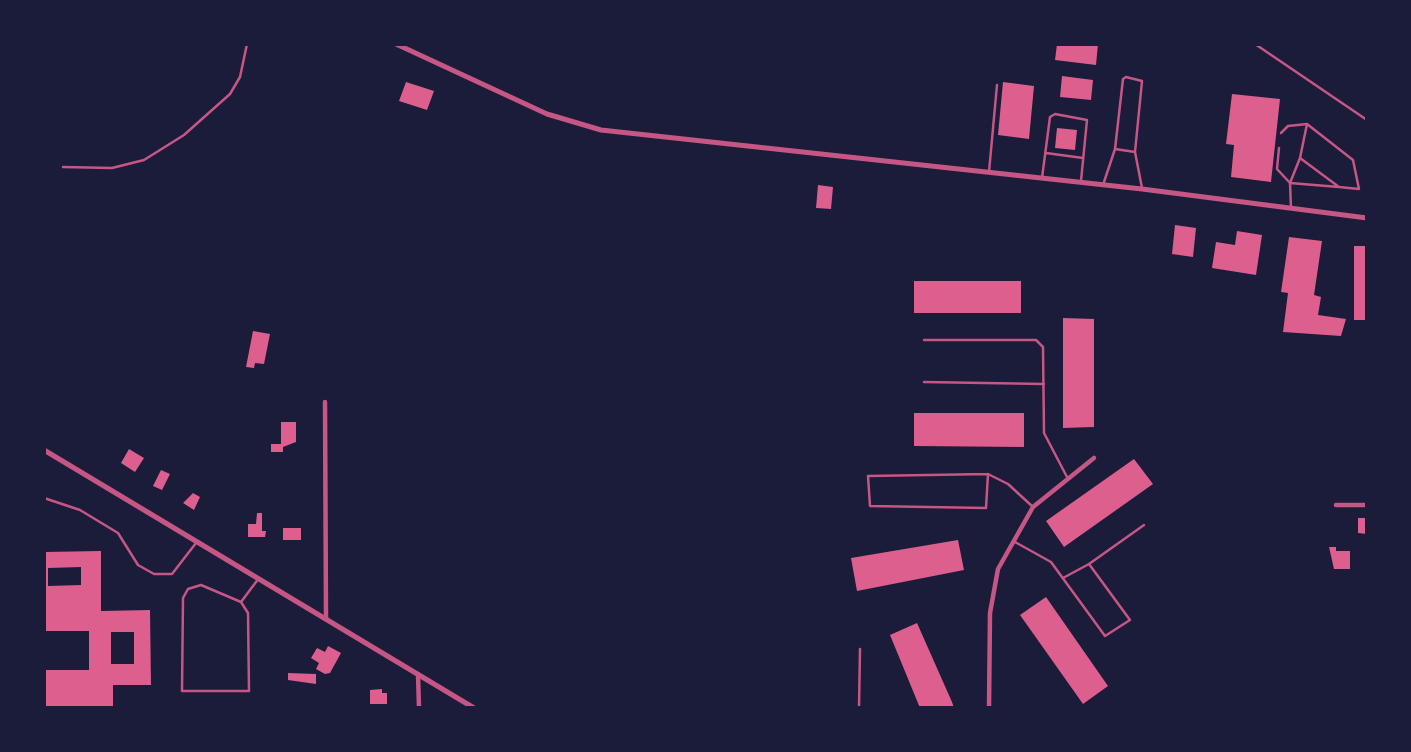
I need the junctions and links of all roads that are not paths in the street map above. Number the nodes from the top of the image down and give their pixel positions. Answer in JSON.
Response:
{"nodes":[{"id":1,"x":247,"y":44,"type":"edge"},
{"id":2,"x":396,"y":44,"type":"edge"},
{"id":3,"x":1255,"y":44,"type":"edge"},
{"id":4,"x":997,"y":85,"type":"dead end"},
{"id":5,"x":1367,"y":120,"type":"edge"},
{"id":6,"x":1307,"y":124,"type":"junction"},
{"id":7,"x":1281,"y":133,"type":"dead end"},
{"id":8,"x":1279,"y":148,"type":"dead end"},
{"id":9,"x":1115,"y":149,"type":"junction"},
{"id":10,"x":1135,"y":152,"type":"junction"},
{"id":11,"x":1046,"y":153,"type":"junction"},
{"id":12,"x":1083,"y":158,"type":"junction"},
{"id":13,"x":1300,"y":158,"type":"junction"},
{"id":14,"x":63,"y":167,"type":"dead end"},
{"id":15,"x":989,"y":173,"type":"junction"},
{"id":16,"x":1042,"y":178,"type":"junction"},
{"id":17,"x":1081,"y":183,"type":"junction"},
{"id":18,"x":1290,"y":183,"type":"junction"},
{"id":19,"x":1103,"y":185,"type":"junction"},
{"id":20,"x":1339,"y":187,"type":"junction"},
{"id":21,"x":1142,"y":189,"type":"junction"},
{"id":22,"x":1291,"y":208,"type":"junction"},
{"id":23,"x":1367,"y":218,"type":"edge"},
{"id":24,"x":924,"y":340,"type":"dead end"},
{"id":25,"x":924,"y":382,"type":"dead end"},
{"id":26,"x":1044,"y":384,"type":"junction"},
{"id":27,"x":326,"y":402,"type":"dead end"},
{"id":28,"x":44,"y":450,"type":"edge"},
{"id":29,"x":1094,"y":458,"type":"dead end"},
{"id":30,"x":988,"y":474,"type":"junction"},
{"id":31,"x":1067,"y":477,"type":"junction"},
{"id":32,"x":44,"y":498,"type":"edge"},
{"id":33,"x":1336,"y":505,"type":"dead end"},
{"id":34,"x":1367,"y":505,"type":"edge"},
{"id":35,"x":1033,"y":507,"type":"junction"},
{"id":36,"x":1144,"y":525,"type":"dead end"},
{"id":37,"x":1012,"y":540,"type":"junction"},
{"id":38,"x":197,"y":541,"type":"junction"},
{"id":39,"x":1089,"y":564,"type":"junction"},
{"id":40,"x":259,"y":578,"type":"junction"},
{"id":41,"x":1063,"y":578,"type":"junction"},
{"id":42,"x":241,"y":602,"type":"junction"},
{"id":43,"x":326,"y":618,"type":"junction"},
{"id":44,"x":860,"y":649,"type":"dead end"},
{"id":45,"x":418,"y":673,"type":"junction"},
{"id":46,"x":419,"y":708,"type":"edge"},
{"id":47,"x":474,"y":708,"type":"edge"},
{"id":48,"x":859,"y":708,"type":"edge"},
{"id":49,"x":989,"y":708,"type":"edge"}],
"edges":[{"from":1,"to":14,"type":"lane"},
{"from":2,"to":15,"type":"street"},
{"from":3,"to":5,"type":"lane"},
{"from":4,"to":15,"type":"lane"},
{"from":6,"to":7,"type":"lane"},
{"from":6,"to":13,"type":"lane"},
{"from":6,"to":20,"type":"lane"},
{"from":8,"to":18,"type":"lane"},
{"from":9,"to":10,"type":"lane"},
{"from":9,"to":10,"type":"lane"},
{"from":9,"to":19,"type":"lane"},
{"from":10,"to":21,"type":"lane"},
{"from":11,"to":12,"type":"lane"},
{"from":11,"to":12,"type":"lane"},
{"from":11,"to":16,"type":"lane"},
{"from":12,"to":17,"type":"lane"},
{"from":13,"to":18,"type":"lane"},
{"from":13,"to":20,"type":"lane"},
{"from":15,"to":16,"type":"street"},
{"from":16,"to":17,"type":"street"},
{"from":17,"to":19,"type":"street"},
{"from":18,"to":20,"type":"lane"},
{"from":18,"to":22,"type":"lane"},
{"from":19,"to":21,"type":"street"},
{"from":21,"to":22,"type":"street"},
{"from":22,"to":23,"type":"street"},
{"from":24,"to":26,"type":"lane"},
{"from":25,"to":26,"type":"lane"},
{"from":26,"to":31,"type":"lane"},
{"from":27,"to":43,"type":"street"},
{"from":28,"to":38,"type":"street"},
{"from":29,"to":31,"type":"street"},
{"from":30,"to":30,"type":"lane"},
{"from":30,"to":35,"type":"lane"},
{"from":31,"to":35,"type":"street"},
{"from":32,"to":38,"type":"lane"},
{"from":33,"to":34,"type":"street"},
{"from":35,"to":37,"type":"street"},
{"from":36,"to":39,"type":"lane"},
{"from":37,"to":41,"type":"lane"},
{"from":37,"to":49,"type":"street"},
{"from":38,"to":40,"type":"street"},
{"from":39,"to":41,"type":"lane"},
{"from":39,"to":41,"type":"lane"},
{"from":40,"to":42,"type":"lane"},
{"from":40,"to":43,"type":"street"},
{"from":42,"to":42,"type":"lane"},
{"from":43,"to":45,"type":"street"},
{"from":44,"to":48,"type":"lane"},
{"from":45,"to":46,"type":"street"},
{"from":45,"to":47,"type":"street"}]}
